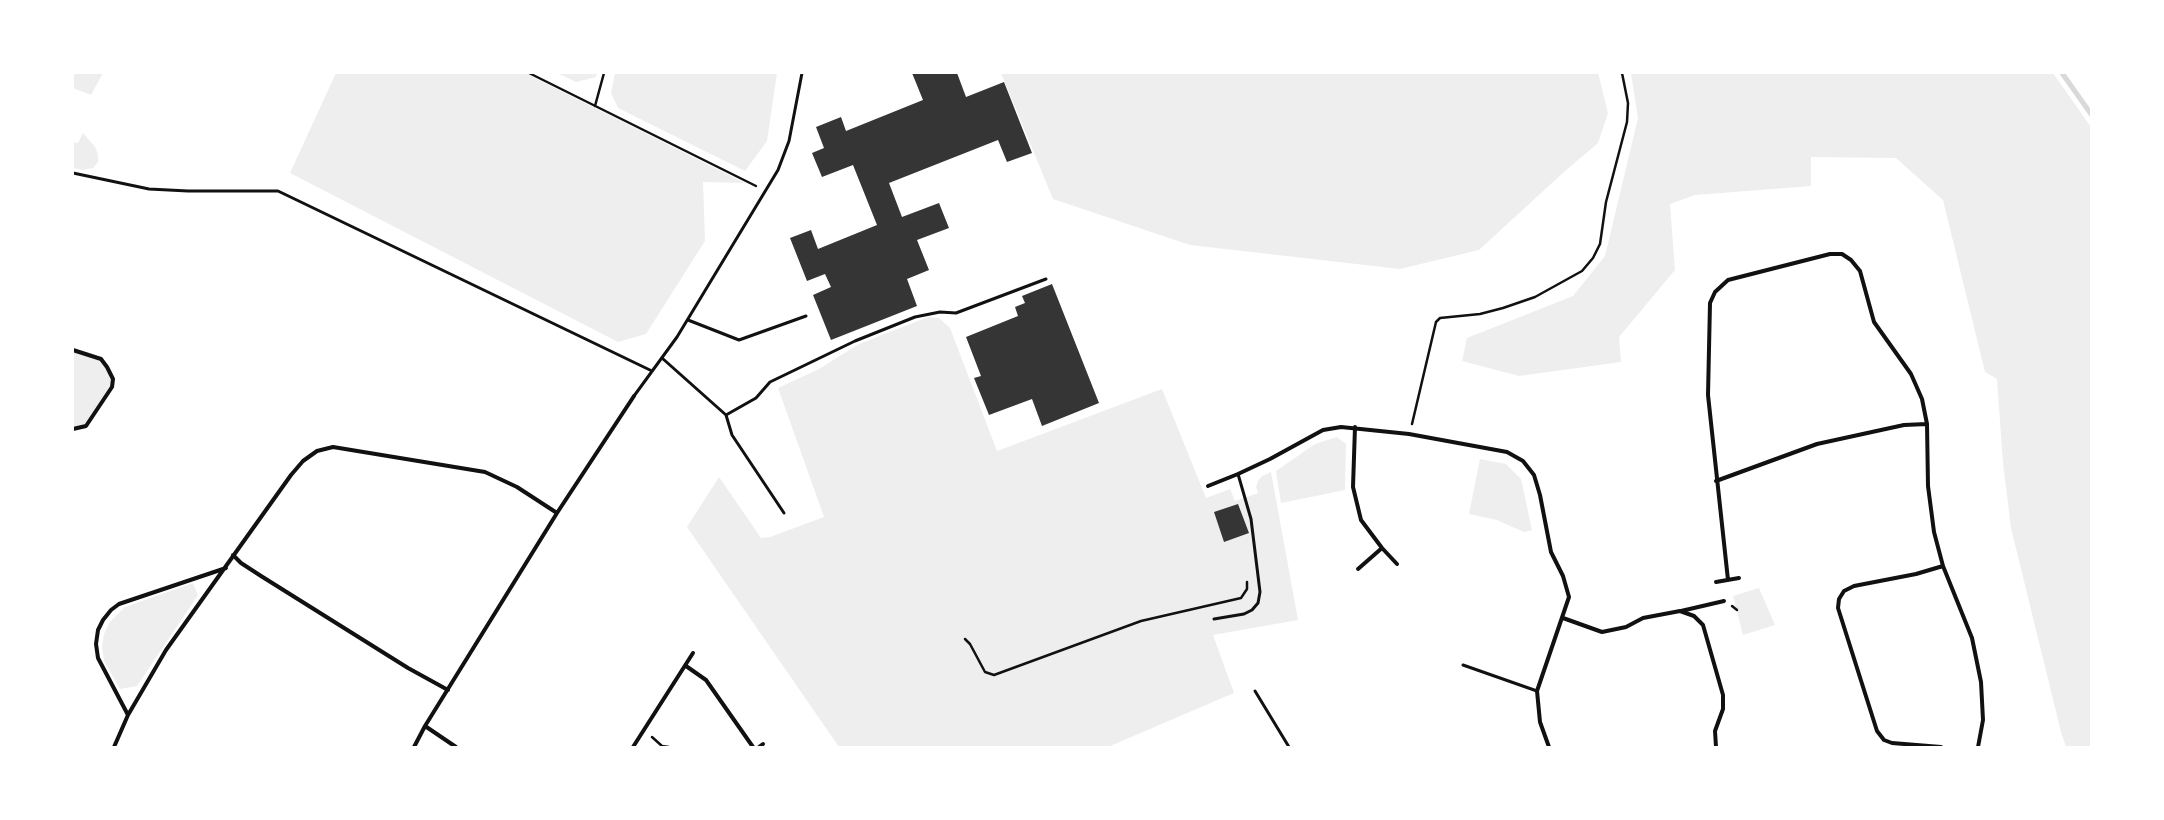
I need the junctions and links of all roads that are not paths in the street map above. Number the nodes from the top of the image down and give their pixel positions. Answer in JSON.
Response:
{"nodes":[{"id":1,"x":802,"y":73,"type":"edge"},
{"id":2,"x":73,"y":172,"type":"edge"},
{"id":3,"x":1046,"y":279,"type":"dead end"},
{"id":4,"x":806,"y":316,"type":"dead end"},
{"id":5,"x":688,"y":320,"type":"junction"},
{"id":6,"x":73,"y":350,"type":"edge"},
{"id":7,"x":662,"y":358,"type":"junction"},
{"id":8,"x":652,"y":371,"type":"junction"},
{"id":9,"x":634,"y":396,"type":"joint"},
{"id":10,"x":726,"y":415,"type":"junction"},
{"id":11,"x":1927,"y":424,"type":"junction"},
{"id":12,"x":1355,"y":427,"type":"junction"},
{"id":13,"x":73,"y":430,"type":"edge"},
{"id":14,"x":1238,"y":474,"type":"junction"},
{"id":15,"x":1716,"y":481,"type":"junction"},
{"id":16,"x":1208,"y":486,"type":"dead end"},
{"id":17,"x":557,"y":513,"type":"junction"},
{"id":18,"x":784,"y":513,"type":"dead end"},
{"id":19,"x":1382,"y":548,"type":"junction"},
{"id":20,"x":234,"y":555,"type":"junction"},
{"id":21,"x":1397,"y":564,"type":"dead end"},
{"id":22,"x":1943,"y":566,"type":"junction"},
{"id":23,"x":226,"y":567,"type":"junction"},
{"id":24,"x":1358,"y":569,"type":"dead end"},
{"id":25,"x":1739,"y":578,"type":"dead end"},
{"id":26,"x":1728,"y":580,"type":"junction"},
{"id":27,"x":1716,"y":582,"type":"dead end"},
{"id":28,"x":1724,"y":601,"type":"dead end"},
{"id":29,"x":1680,"y":611,"type":"junction"},
{"id":30,"x":1563,"y":618,"type":"junction"},
{"id":31,"x":1214,"y":619,"type":"dead end"},
{"id":32,"x":694,"y":653,"type":"dead end"},
{"id":33,"x":1463,"y":665,"type":"dead end"},
{"id":34,"x":686,"y":666,"type":"junction"},
{"id":35,"x":448,"y":690,"type":"junction"},
{"id":36,"x":1255,"y":691,"type":"dead end"},
{"id":37,"x":1537,"y":691,"type":"junction"},
{"id":38,"x":128,"y":715,"type":"junction"},
{"id":39,"x":425,"y":726,"type":"junction"},
{"id":40,"x":114,"y":747,"type":"edge"},
{"id":41,"x":414,"y":747,"type":"edge"},
{"id":42,"x":456,"y":747,"type":"edge"},
{"id":43,"x":633,"y":747,"type":"edge"},
{"id":44,"x":753,"y":747,"type":"edge"},
{"id":45,"x":1289,"y":747,"type":"edge"},
{"id":46,"x":1549,"y":747,"type":"edge"},
{"id":47,"x":1716,"y":747,"type":"edge"},
{"id":48,"x":1941,"y":747,"type":"edge"},
{"id":49,"x":1978,"y":747,"type":"edge"}],
"edges":[{"from":1,"to":5,"type":"lane"},
{"from":2,"to":8,"type":"lane"},
{"from":3,"to":10,"type":"lane"},
{"from":4,"to":5,"type":"lane"},
{"from":5,"to":7,"type":"lane"},
{"from":6,"to":13,"type":"street"},
{"from":7,"to":8,"type":"lane"},
{"from":7,"to":10,"type":"lane"},
{"from":8,"to":9,"type":"lane"},
{"from":9,"to":17,"type":"street"},
{"from":10,"to":18,"type":"lane"},
{"from":11,"to":15,"type":"street"},
{"from":11,"to":15,"type":"street"},
{"from":11,"to":22,"type":"street"},
{"from":12,"to":14,"type":"street"},
{"from":12,"to":19,"type":"street"},
{"from":12,"to":30,"type":"street"},
{"from":14,"to":16,"type":"street"},
{"from":14,"to":31,"type":"lane"},
{"from":15,"to":26,"type":"street"},
{"from":17,"to":20,"type":"street"},
{"from":17,"to":35,"type":"street"},
{"from":19,"to":21,"type":"street"},
{"from":19,"to":24,"type":"street"},
{"from":20,"to":23,"type":"street"},
{"from":20,"to":35,"type":"street"},
{"from":22,"to":48,"type":"street"},
{"from":22,"to":49,"type":"street"},
{"from":23,"to":38,"type":"street"},
{"from":23,"to":38,"type":"street"},
{"from":25,"to":26,"type":"street"},
{"from":26,"to":27,"type":"street"},
{"from":28,"to":29,"type":"street"},
{"from":29,"to":30,"type":"street"},
{"from":29,"to":47,"type":"street"},
{"from":30,"to":37,"type":"street"},
{"from":32,"to":34,"type":"street"},
{"from":33,"to":37,"type":"lane"},
{"from":34,"to":43,"type":"street"},
{"from":34,"to":44,"type":"street"},
{"from":35,"to":39,"type":"street"},
{"from":36,"to":45,"type":"lane"},
{"from":37,"to":46,"type":"street"},
{"from":38,"to":40,"type":"street"},
{"from":39,"to":41,"type":"street"},
{"from":39,"to":42,"type":"street"}]}
